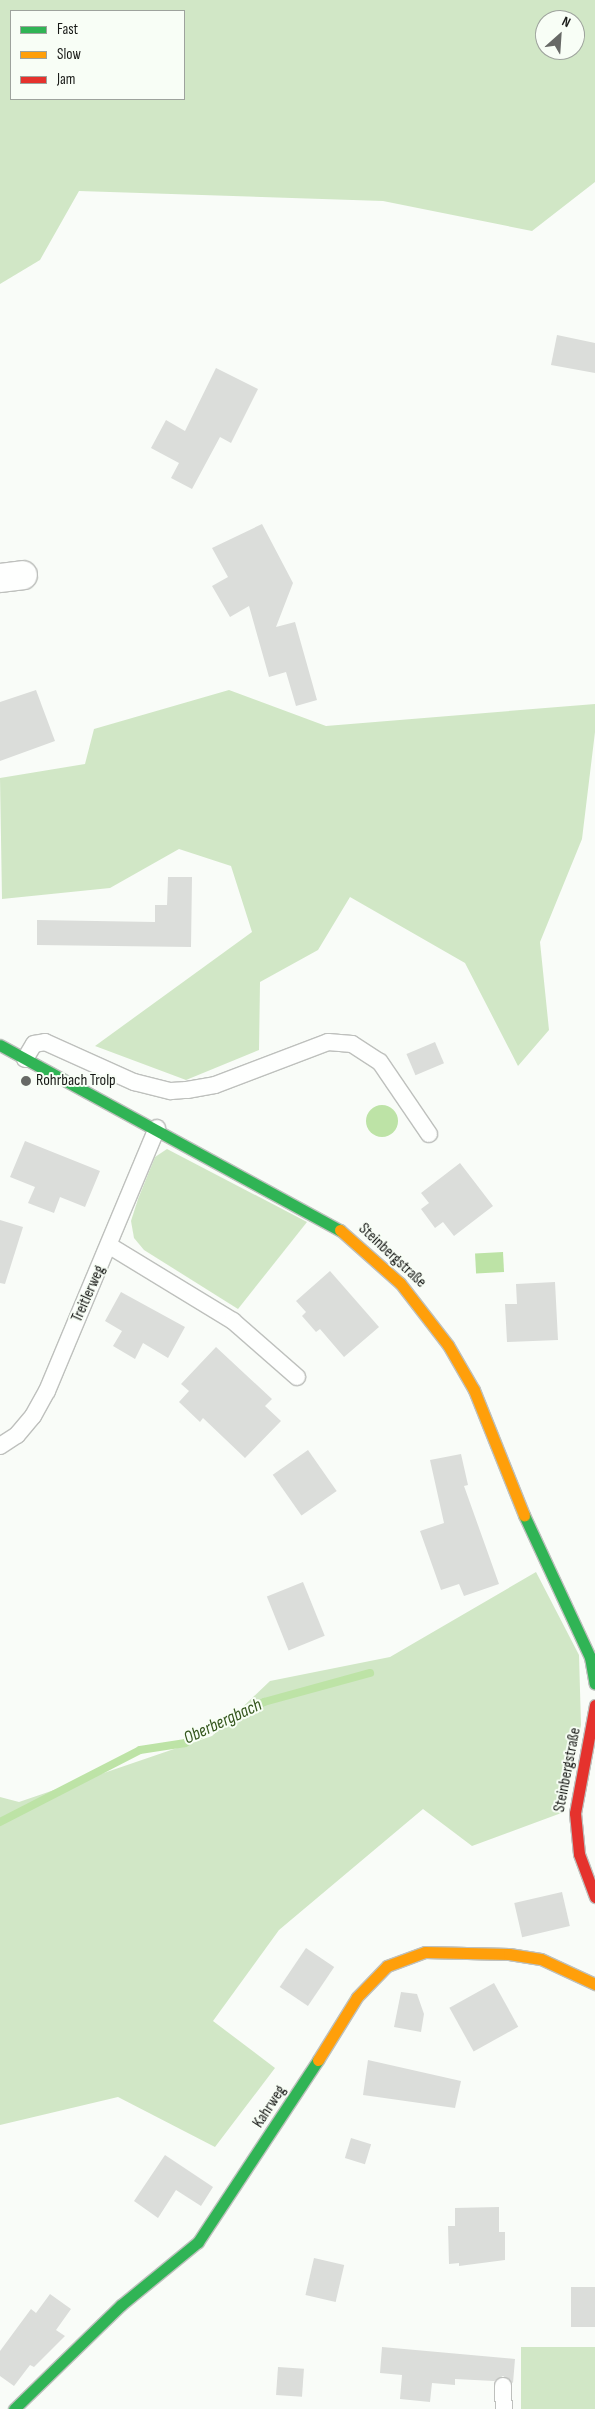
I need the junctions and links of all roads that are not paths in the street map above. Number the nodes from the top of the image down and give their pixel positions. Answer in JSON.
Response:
{"nodes":[{"id":1,"x":0,"y":1045,"type":"edge"},
{"id":2,"x":25,"y":1059,"type":"junction"},
{"id":3,"x":157,"y":1128,"type":"junction"},
{"id":4,"x":428,"y":1134,"type":"dead end"},
{"id":5,"x":110,"y":1246,"type":"junction"},
{"id":6,"x":296,"y":1377,"type":"dead end"},
{"id":7,"x":0,"y":1446,"type":"edge"},
{"id":8,"x":595,"y":1684,"type":"edge"},
{"id":9,"x":595,"y":1705,"type":"edge"},
{"id":10,"x":595,"y":1897,"type":"edge"},
{"id":11,"x":595,"y":1984,"type":"edge"},
{"id":12,"x":503,"y":2386,"type":"dead end"},
{"id":13,"x":14,"y":2409,"type":"edge"},
{"id":14,"x":504,"y":2409,"type":"edge"}],
"edges":[{"from":1,"to":2,"type":"main road","name":"Steinbergstraße"},
{"from":2,"to":3,"type":"main road","name":"Steinbergstraße"},
{"from":2,"to":4,"type":"lane"},
{"from":3,"to":5,"type":"lane","name":"Treitlerweg"},
{"from":3,"to":8,"type":"main road","name":"Steinbergstraße"},
{"from":5,"to":6,"type":"lane"},
{"from":5,"to":7,"type":"lane","name":"Treitlerweg"},
{"from":9,"to":10,"type":"main road","name":"Steinbergstraße"},
{"from":11,"to":13,"type":"main road","name":"Kahrweg"},
{"from":12,"to":14,"type":"lane"}]}
